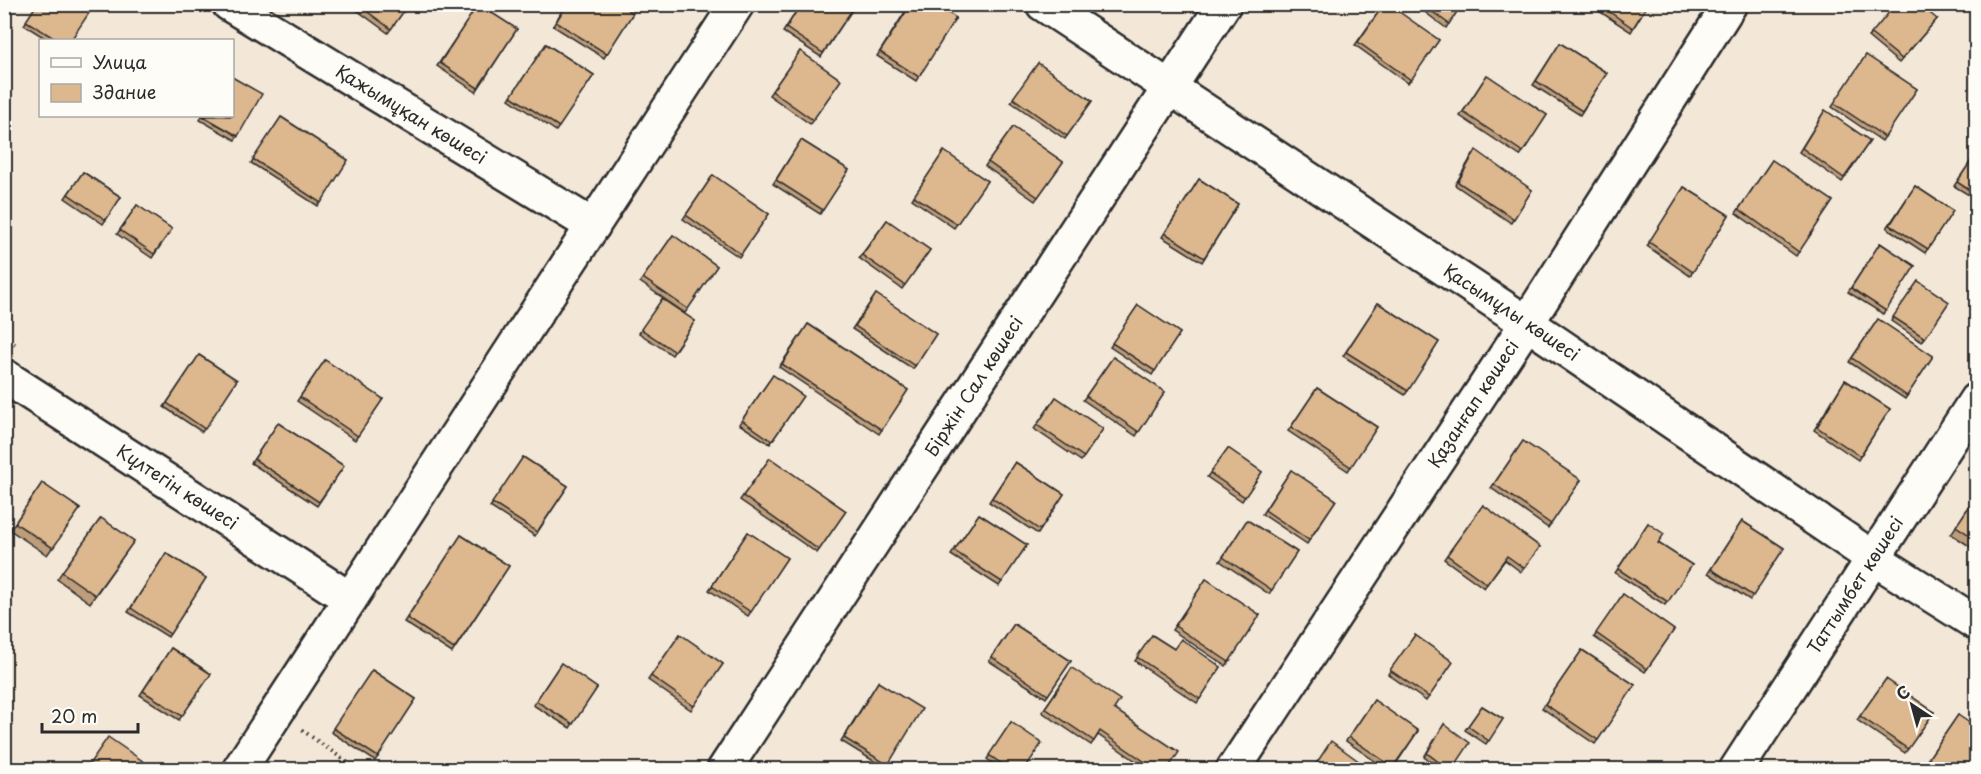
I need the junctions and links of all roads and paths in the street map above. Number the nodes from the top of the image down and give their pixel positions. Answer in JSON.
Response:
{"nodes":[{"id":1,"x":229,"y":4,"type":"edge"},
{"id":2,"x":737,"y":4,"type":"edge"},
{"id":3,"x":1043,"y":4,"type":"edge"},
{"id":4,"x":1224,"y":4,"type":"edge"},
{"id":5,"x":1730,"y":4,"type":"edge"},
{"id":6,"x":1169,"y":88,"type":"junction"},
{"id":7,"x":593,"y":226,"type":"junction"},
{"id":8,"x":1527,"y":323,"type":"junction"},
{"id":9,"x":4,"y":376,"type":"edge"},
{"id":10,"x":1977,"y":400,"type":"edge"},
{"id":11,"x":1873,"y":558,"type":"junction"},
{"id":12,"x":350,"y":599,"type":"junction"},
{"id":13,"x":1977,"y":623,"type":"edge"},
{"id":14,"x":276,"y":713,"type":"junction"},
{"id":15,"x":253,"y":765,"type":"edge"},
{"id":16,"x":358,"y":770,"type":"edge"},
{"id":17,"x":724,"y":770,"type":"edge"},
{"id":18,"x":1233,"y":770,"type":"edge"},
{"id":19,"x":1736,"y":770,"type":"edge"}],
"edges":[{"from":1,"to":7,"type":"street","name":"Қажымұқан көшесі"},
{"from":2,"to":7,"type":"street"},
{"from":3,"to":6,"type":"street","name":"Қасымұлы көшесі"},
{"from":4,"to":6,"type":"street","name":"Біржін Сал көшесі"},
{"from":5,"to":8,"type":"street","name":"Қазанғап көшесі"},
{"from":6,"to":8,"type":"street","name":"Қасымұлы көшесі"},
{"from":6,"to":17,"type":"street","name":"Біржін Сал көшесі"},
{"from":7,"to":12,"type":"street"},
{"from":8,"to":11,"type":"street","name":"Қасымұлы көшесі"},
{"from":8,"to":18,"type":"street","name":"Қазанғап көшесі"},
{"from":9,"to":12,"type":"street","name":"Күлтегін көшесі"},
{"from":10,"to":11,"type":"street","name":"Таттымбет көшесі"},
{"from":11,"to":13,"type":"street","name":"Қасымұлы көшесі"},
{"from":11,"to":19,"type":"street","name":"Таттымбет көшесі"},
{"from":12,"to":14,"type":"street"},
{"from":14,"to":15,"type":"street"},
{"from":14,"to":16,"type":"path"}]}
